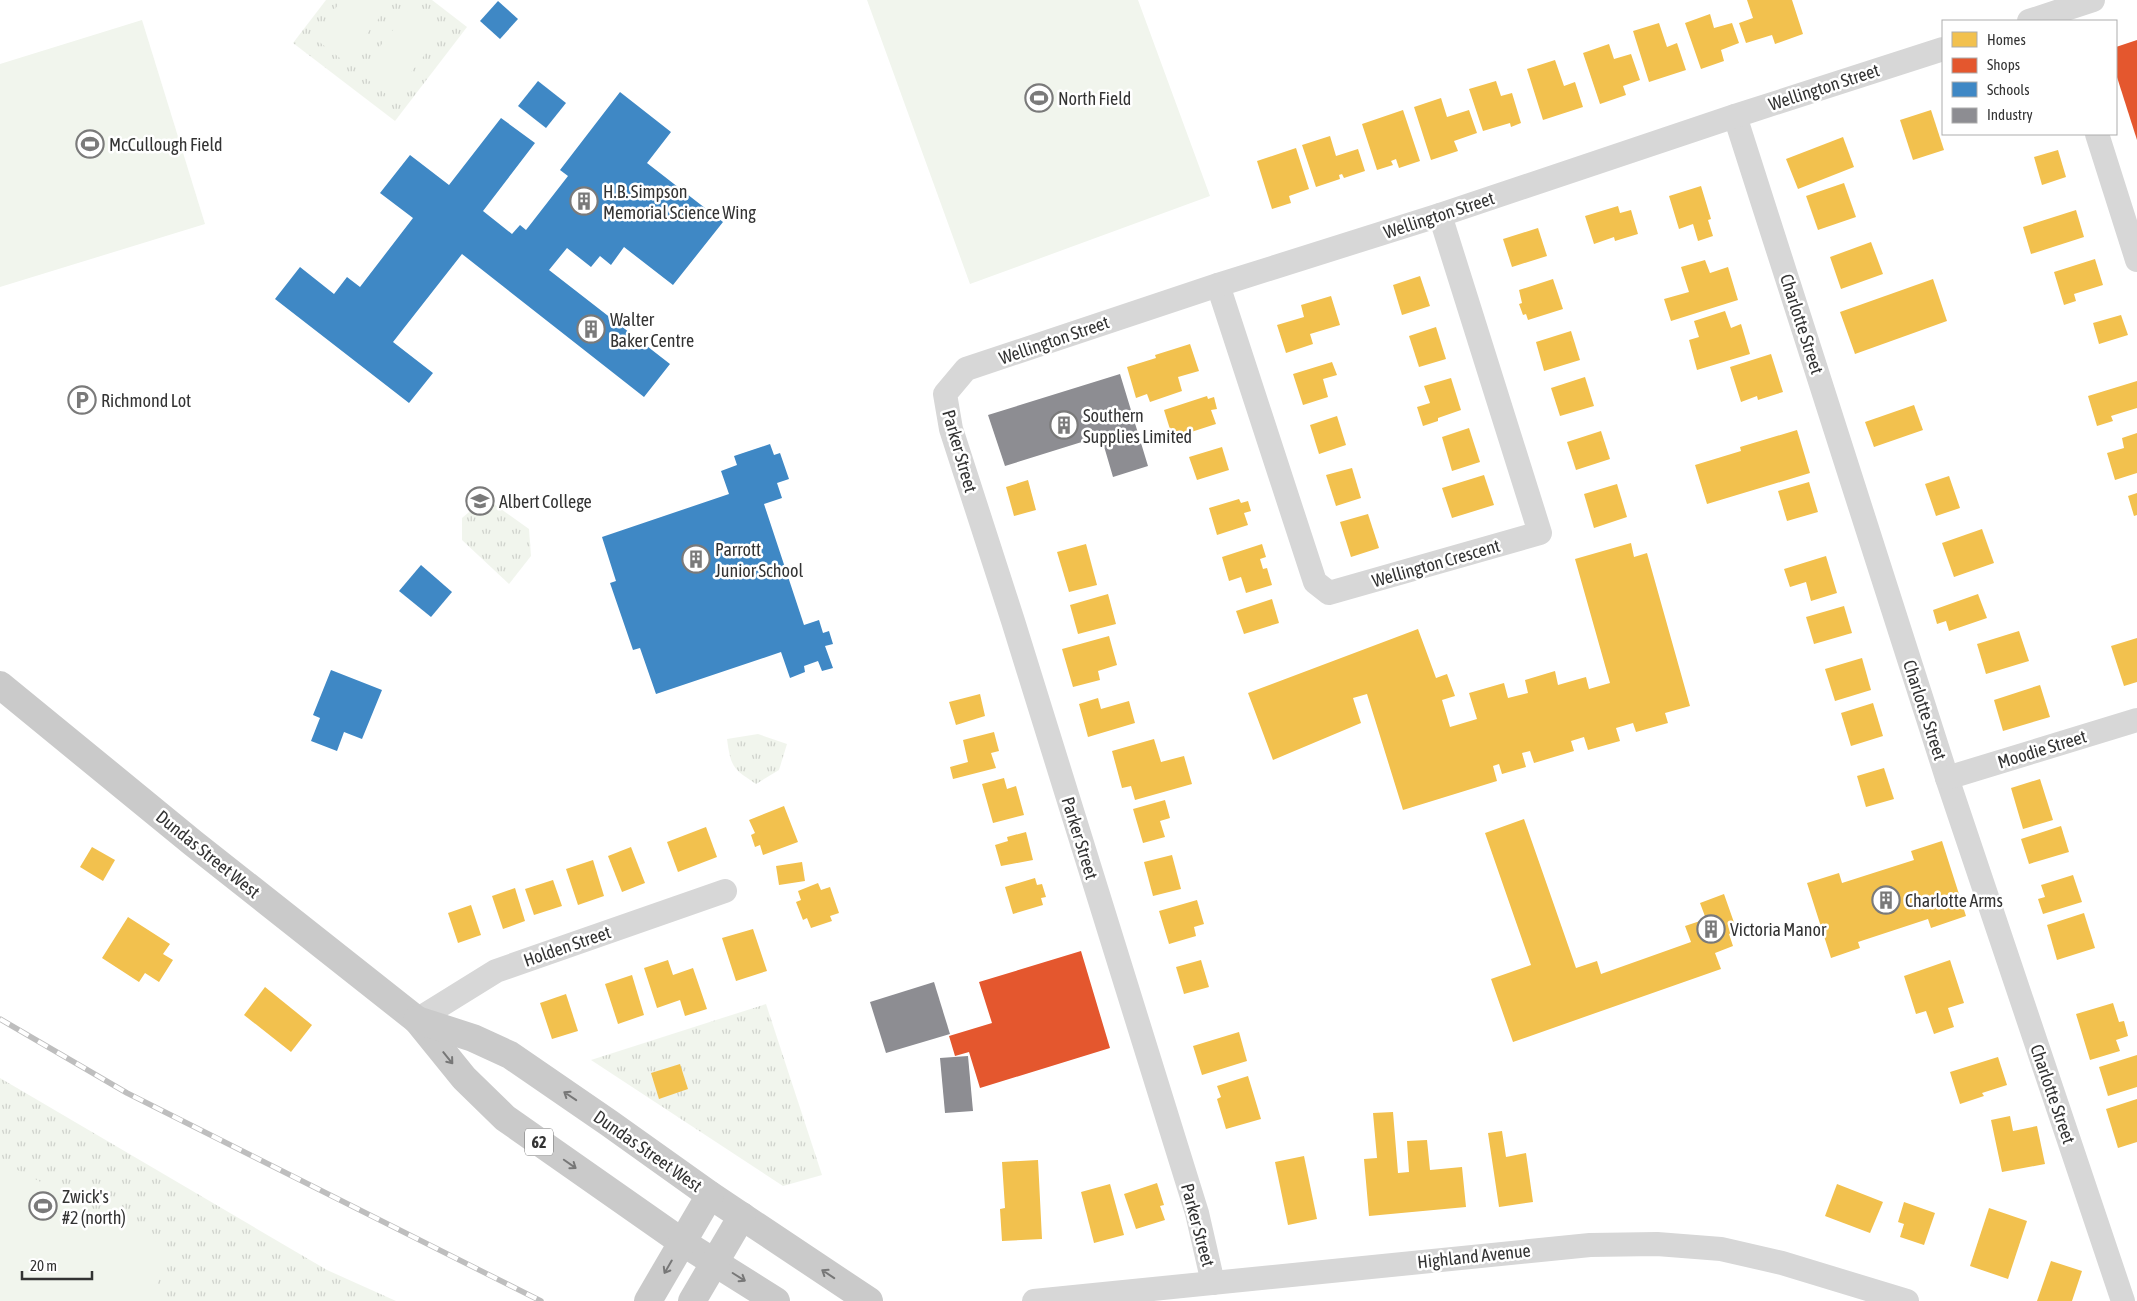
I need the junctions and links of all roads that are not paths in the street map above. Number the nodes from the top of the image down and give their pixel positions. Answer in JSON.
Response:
{"nodes":[{"id":1,"x":2093,"y":0,"type":"edge"},
{"id":2,"x":2059,"y":17,"type":"edge"},
{"id":3,"x":2036,"y":20,"type":"edge"},
{"id":4,"x":1942,"y":49,"type":"edge"},
{"id":5,"x":1735,"y":116,"type":"junction"},
{"id":6,"x":2097,"y":135,"type":"edge"},
{"id":7,"x":1440,"y":215,"type":"junction"},
{"id":8,"x":2137,"y":260,"type":"edge"},
{"id":9,"x":1218,"y":284,"type":"junction"},
{"id":10,"x":945,"y":394,"type":"joint"},
{"id":11,"x":0,"y":685,"type":"edge"},
{"id":12,"x":2137,"y":720,"type":"edge"},
{"id":13,"x":1947,"y":778,"type":"junction"},
{"id":14,"x":725,"y":891,"type":"dead end"},
{"id":15,"x":417,"y":1020,"type":"junction"},
{"id":16,"x":710,"y":1195,"type":"junction"},
{"id":17,"x":742,"y":1216,"type":"junction"},
{"id":18,"x":682,"y":1242,"type":"junction"},
{"id":19,"x":715,"y":1262,"type":"junction"},
{"id":20,"x":1213,"y":1283,"type":"junction"},
{"id":21,"x":648,"y":1300,"type":"edge"},
{"id":22,"x":692,"y":1301,"type":"edge"},
{"id":23,"x":776,"y":1301,"type":"edge"},
{"id":24,"x":868,"y":1301,"type":"edge"},
{"id":25,"x":1034,"y":1301,"type":"edge"},
{"id":26,"x":1907,"y":1301,"type":"edge"},
{"id":27,"x":2123,"y":1301,"type":"edge"}],
"edges":[{"from":1,"to":2,"type":"street"},
{"from":2,"to":3,"type":"street"},
{"from":4,"to":5,"type":"street","name":"Wellington Street"},
{"from":5,"to":7,"type":"street","name":"Wellington Street"},
{"from":5,"to":13,"type":"street","name":"Charlotte Street"},
{"from":6,"to":8,"type":"street"},
{"from":7,"to":9,"type":"street","name":"Wellington Street"},
{"from":7,"to":9,"type":"street","name":"Wellington Crescent"},
{"from":9,"to":10,"type":"street","name":"Wellington Street"},
{"from":10,"to":20,"type":"street","name":"Parker Street"},
{"from":11,"to":15,"type":"main road","name":"Dundas Street West"},
{"from":12,"to":13,"type":"street","name":"Moodie Street"},
{"from":13,"to":27,"type":"street","name":"Charlotte Street"},
{"from":14,"to":15,"type":"street","name":"Holden Street"},
{"from":16,"to":15,"type":"main road","name":"Dundas Street West","one_way":true},
{"from":15,"to":18,"type":"main road","name":"Dundas Street West","number":"62","one_way":true},
{"from":16,"to":17,"type":"main road","name":"Dundas Street West"},
{"from":16,"to":18,"type":"main road"},
{"from":17,"to":19,"type":"main road"},
{"from":24,"to":17,"type":"main road","name":"Dundas Street West","one_way":true},
{"from":18,"to":19,"type":"main road","name":"Dundas Street West","number":"62"},
{"from":18,"to":21,"type":"main road","one_way":true},
{"from":19,"to":22,"type":"main road"},
{"from":19,"to":23,"type":"main road","name":"Dundas Street West","number":"62","one_way":true},
{"from":20,"to":25,"type":"street","name":"Highland Avenue"},
{"from":20,"to":26,"type":"street","name":"Highland Avenue"}]}
